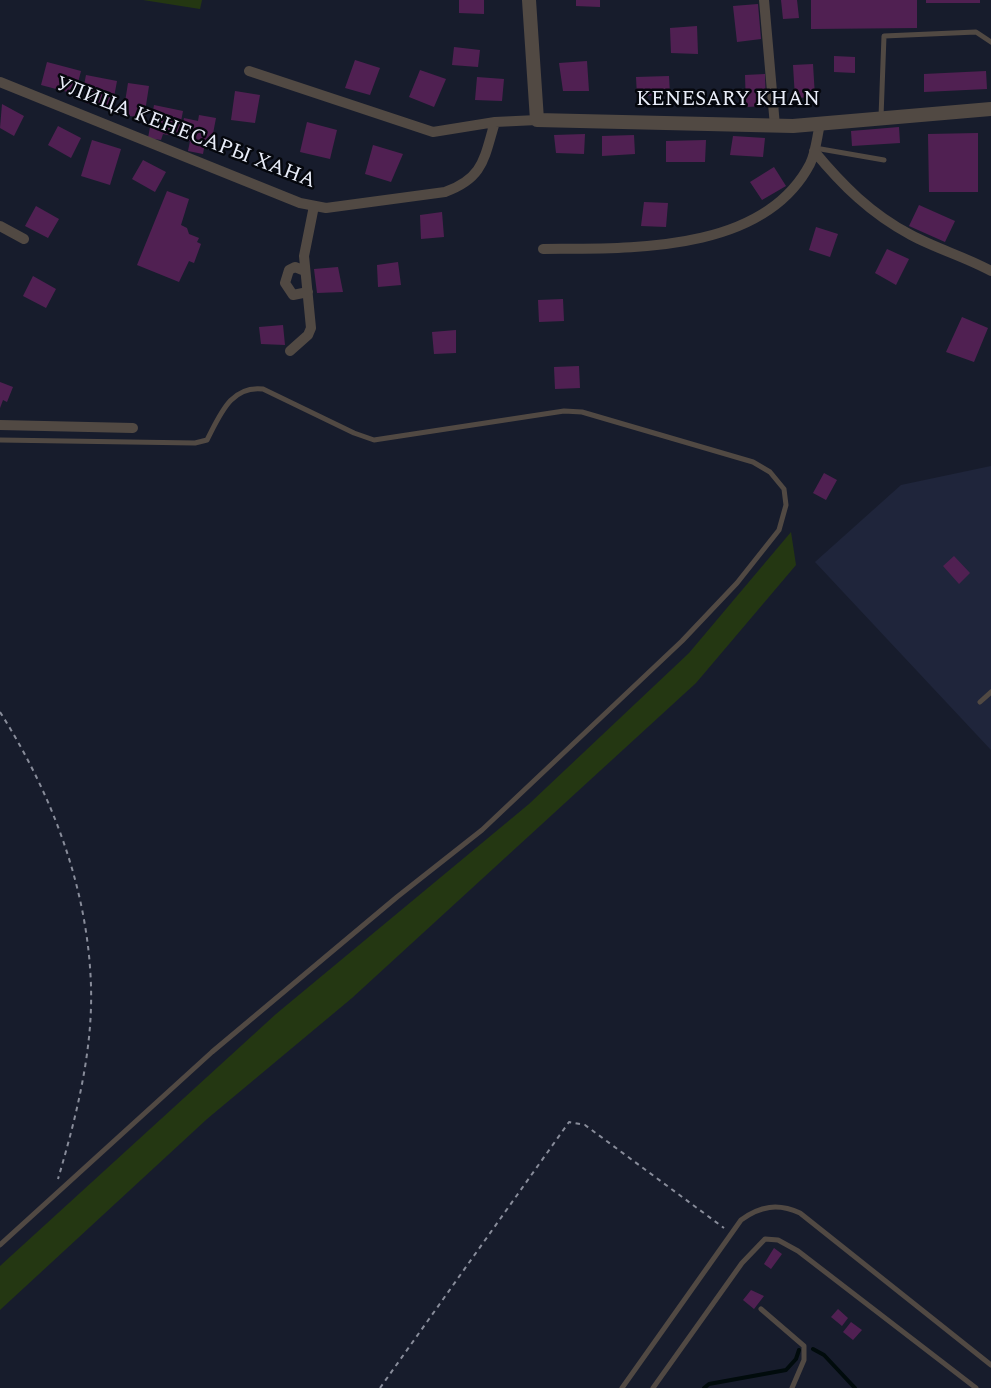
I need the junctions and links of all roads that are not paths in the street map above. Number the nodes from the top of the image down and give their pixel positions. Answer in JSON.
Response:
{"nodes":[{"id":1,"x":529,"y":0,"type":"edge"},
{"id":2,"x":764,"y":0,"type":"edge"},
{"id":3,"x":991,"y":42,"type":"edge"},
{"id":4,"x":249,"y":71,"type":"dead end"},
{"id":5,"x":0,"y":82,"type":"edge"},
{"id":6,"x":991,"y":109,"type":"edge"},
{"id":7,"x":881,"y":118,"type":"junction"},
{"id":8,"x":537,"y":120,"type":"junction"},
{"id":9,"x":495,"y":122,"type":"junction"},
{"id":10,"x":820,"y":123,"type":"junction"},
{"id":11,"x":775,"y":126,"type":"junction"},
{"id":12,"x":814,"y":150,"type":"junction"},
{"id":13,"x":884,"y":160,"type":"dead end"},
{"id":14,"x":314,"y":206,"type":"junction"},
{"id":15,"x":0,"y":226,"type":"edge"},
{"id":16,"x":24,"y":239,"type":"dead end"},
{"id":17,"x":543,"y":249,"type":"dead end"},
{"id":18,"x":305,"y":271,"type":"junction"},
{"id":19,"x":991,"y":272,"type":"edge"},
{"id":20,"x":308,"y":292,"type":"junction"},
{"id":21,"x":290,"y":351,"type":"dead end"},
{"id":22,"x":0,"y":425,"type":"edge"},
{"id":23,"x":133,"y":428,"type":"dead end"},
{"id":24,"x":0,"y":440,"type":"edge"},
{"id":25,"x":991,"y":692,"type":"edge"},
{"id":26,"x":980,"y":702,"type":"dead end"},
{"id":27,"x":0,"y":1245,"type":"edge"},
{"id":28,"x":761,"y":1309,"type":"dead end"},
{"id":29,"x":991,"y":1365,"type":"edge"},
{"id":30,"x":622,"y":1388,"type":"edge"},
{"id":31,"x":653,"y":1388,"type":"edge"},
{"id":32,"x":792,"y":1388,"type":"edge"},
{"id":33,"x":976,"y":1388,"type":"edge"}],
"edges":[{"from":1,"to":8,"type":"street"},
{"from":2,"to":11,"type":"street"},
{"from":3,"to":7,"type":"lane"},
{"from":4,"to":9,"type":"street"},
{"from":5,"to":14,"type":"street","name":"УЛИЦА КЕНЕСАРЫ ХАНА"},
{"from":6,"to":7,"type":"street","name":"KENESARY KHAN"},
{"from":7,"to":10,"type":"street","name":"KENESARY KHAN"},
{"from":8,"to":9,"type":"street"},
{"from":8,"to":11,"type":"street","name":"KENESARY KHAN"},
{"from":9,"to":14,"type":"street","name":"УЛИЦА КЕНЕСАРЫ ХАНА"},
{"from":10,"to":11,"type":"street","name":"KENESARY KHAN"},
{"from":10,"to":12,"type":"street"},
{"from":12,"to":13,"type":"lane"},
{"from":12,"to":17,"type":"street"},
{"from":12,"to":19,"type":"street"},
{"from":14,"to":18,"type":"street"},
{"from":15,"to":16,"type":"street"},
{"from":18,"to":20,"type":"street"},
{"from":18,"to":20,"type":"street"},
{"from":20,"to":21,"type":"street"},
{"from":22,"to":23,"type":"street"},
{"from":24,"to":27,"type":"lane"},
{"from":25,"to":26,"type":"lane"},
{"from":28,"to":32,"type":"lane"},
{"from":29,"to":30,"type":"lane"},
{"from":31,"to":33,"type":"lane"}]}
